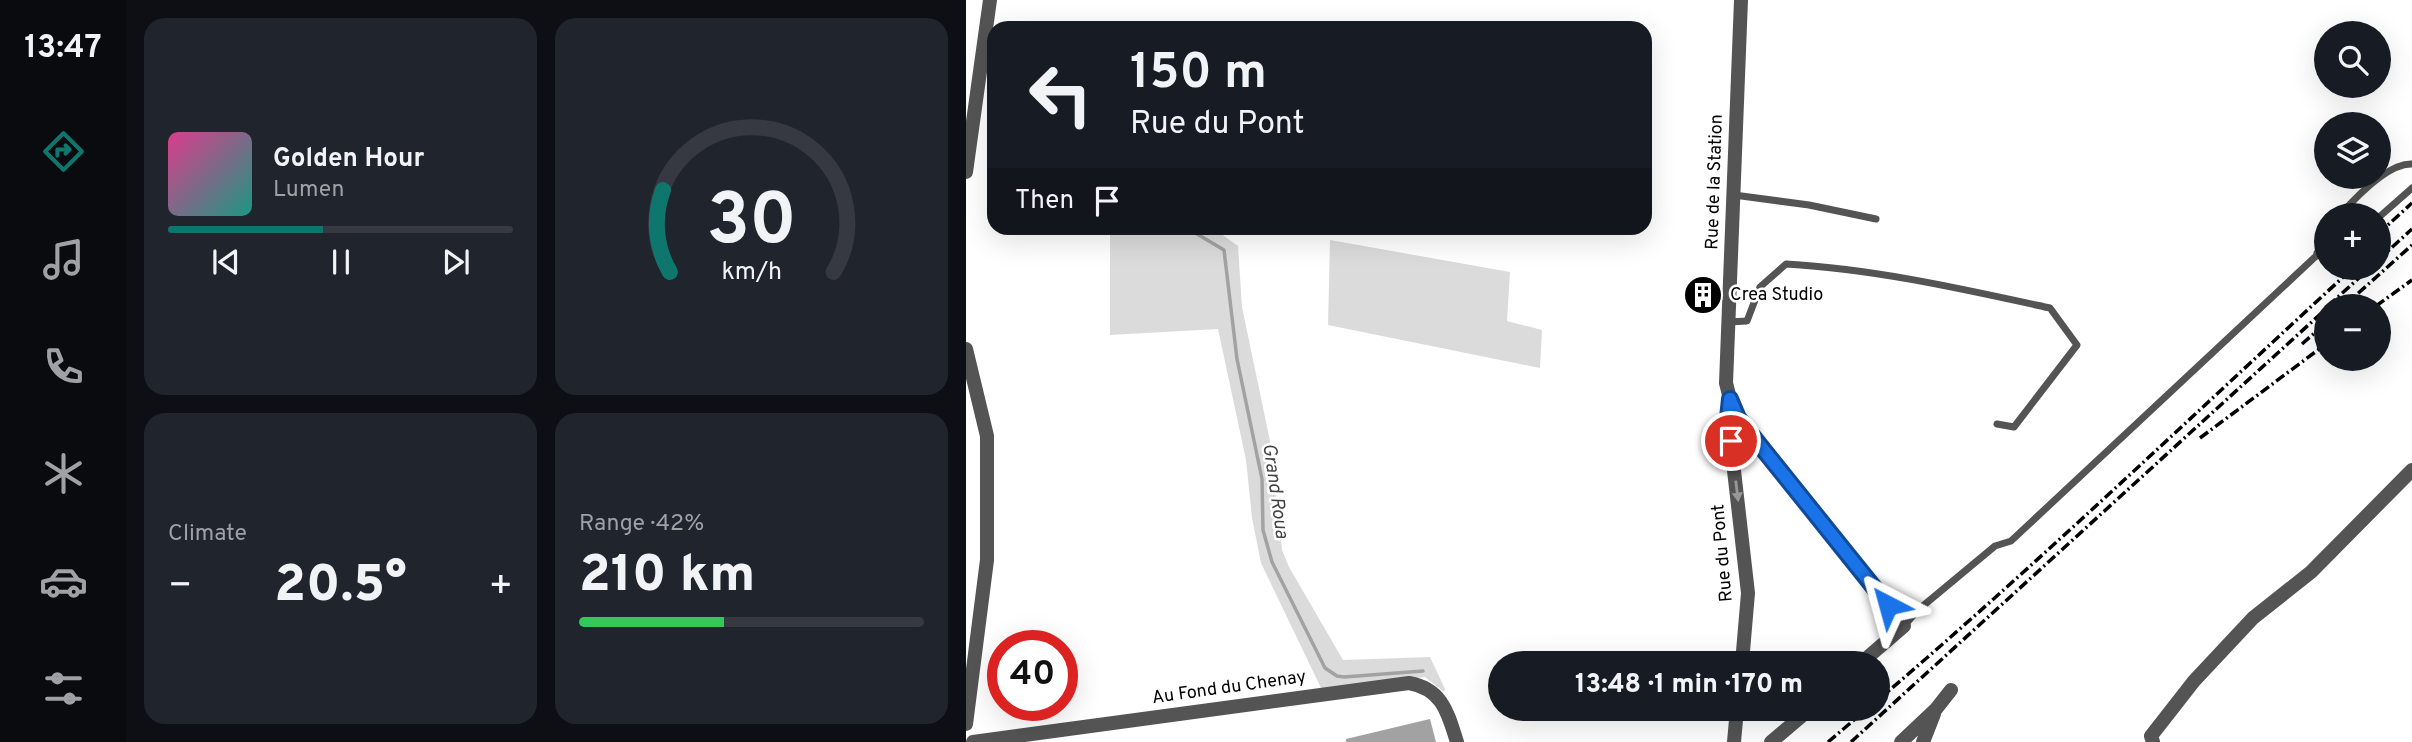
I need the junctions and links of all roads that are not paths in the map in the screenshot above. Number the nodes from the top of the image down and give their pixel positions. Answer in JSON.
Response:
{"nodes":[{"id":1,"x":990,"y":0,"type":"edge"},
{"id":2,"x":1741,"y":0,"type":"edge"},
{"id":3,"x":987,"y":21,"type":"edge"},
{"id":4,"x":987,"y":22,"type":"edge"},
{"id":5,"x":2412,"y":164,"type":"edge"},
{"id":6,"x":966,"y":172,"type":"edge"},
{"id":7,"x":2412,"y":188,"type":"edge"},
{"id":8,"x":1734,"y":195,"type":"junction"},
{"id":9,"x":2353,"y":203,"type":"edge"},
{"id":10,"x":2391,"y":207,"type":"edge"},
{"id":11,"x":1876,"y":219,"type":"dead end"},
{"id":12,"x":2314,"y":258,"type":"edge"},
{"id":13,"x":1729,"y":322,"type":"junction"},
{"id":14,"x":966,"y":349,"type":"edge"},
{"id":15,"x":1730,"y":399,"type":"junction"},
{"id":16,"x":1997,"y":424,"type":"dead end"},
{"id":17,"x":2412,"y":470,"type":"edge"},
{"id":18,"x":1904,"y":626,"type":"junction"},
{"id":19,"x":1743,"y":651,"type":"edge"},
{"id":20,"x":1875,"y":651,"type":"edge"},
{"id":21,"x":1951,"y":690,"type":"dead end"},
{"id":22,"x":1936,"y":709,"type":"junction"},
{"id":23,"x":1736,"y":721,"type":"edge"},
{"id":24,"x":1796,"y":721,"type":"edge"},
{"id":25,"x":966,"y":724,"type":"edge"},
{"id":26,"x":973,"y":742,"type":"edge"},
{"id":27,"x":1457,"y":742,"type":"edge"},
{"id":28,"x":1734,"y":742,"type":"edge"},
{"id":29,"x":1771,"y":742,"type":"edge"},
{"id":30,"x":1900,"y":742,"type":"edge"},
{"id":31,"x":1923,"y":742,"type":"edge"},
{"id":32,"x":2153,"y":742,"type":"edge"}],
"edges":[{"from":1,"to":3,"type":"street"},
{"from":2,"to":8,"type":"street","name":"Rue de la Station"},
{"from":4,"to":6,"type":"street"},
{"from":5,"to":9,"type":"lane"},
{"from":7,"to":10,"type":"lane"},
{"from":8,"to":11,"type":"lane"},
{"from":8,"to":13,"type":"street","name":"Rue de la Station"},
{"from":12,"to":18,"type":"lane"},
{"from":13,"to":15,"type":"street","name":"Rue de la Station"},
{"from":13,"to":16,"type":"lane"},
{"from":14,"to":25,"type":"street"},
{"from":15,"to":18,"type":"street","name":"Rue de la Station"},
{"from":15,"to":19,"type":"street","name":"Rue du Pont","one_way":true},
{"from":17,"to":32,"type":"street"},
{"from":18,"to":20,"type":"street"},
{"from":21,"to":22,"type":"street"},
{"from":22,"to":30,"type":"street"},
{"from":22,"to":31,"type":"street"},
{"from":23,"to":28,"type":"street"},
{"from":24,"to":29,"type":"street"},
{"from":26,"to":27,"type":"street","name":"Au Fond du Chenay"}]}
